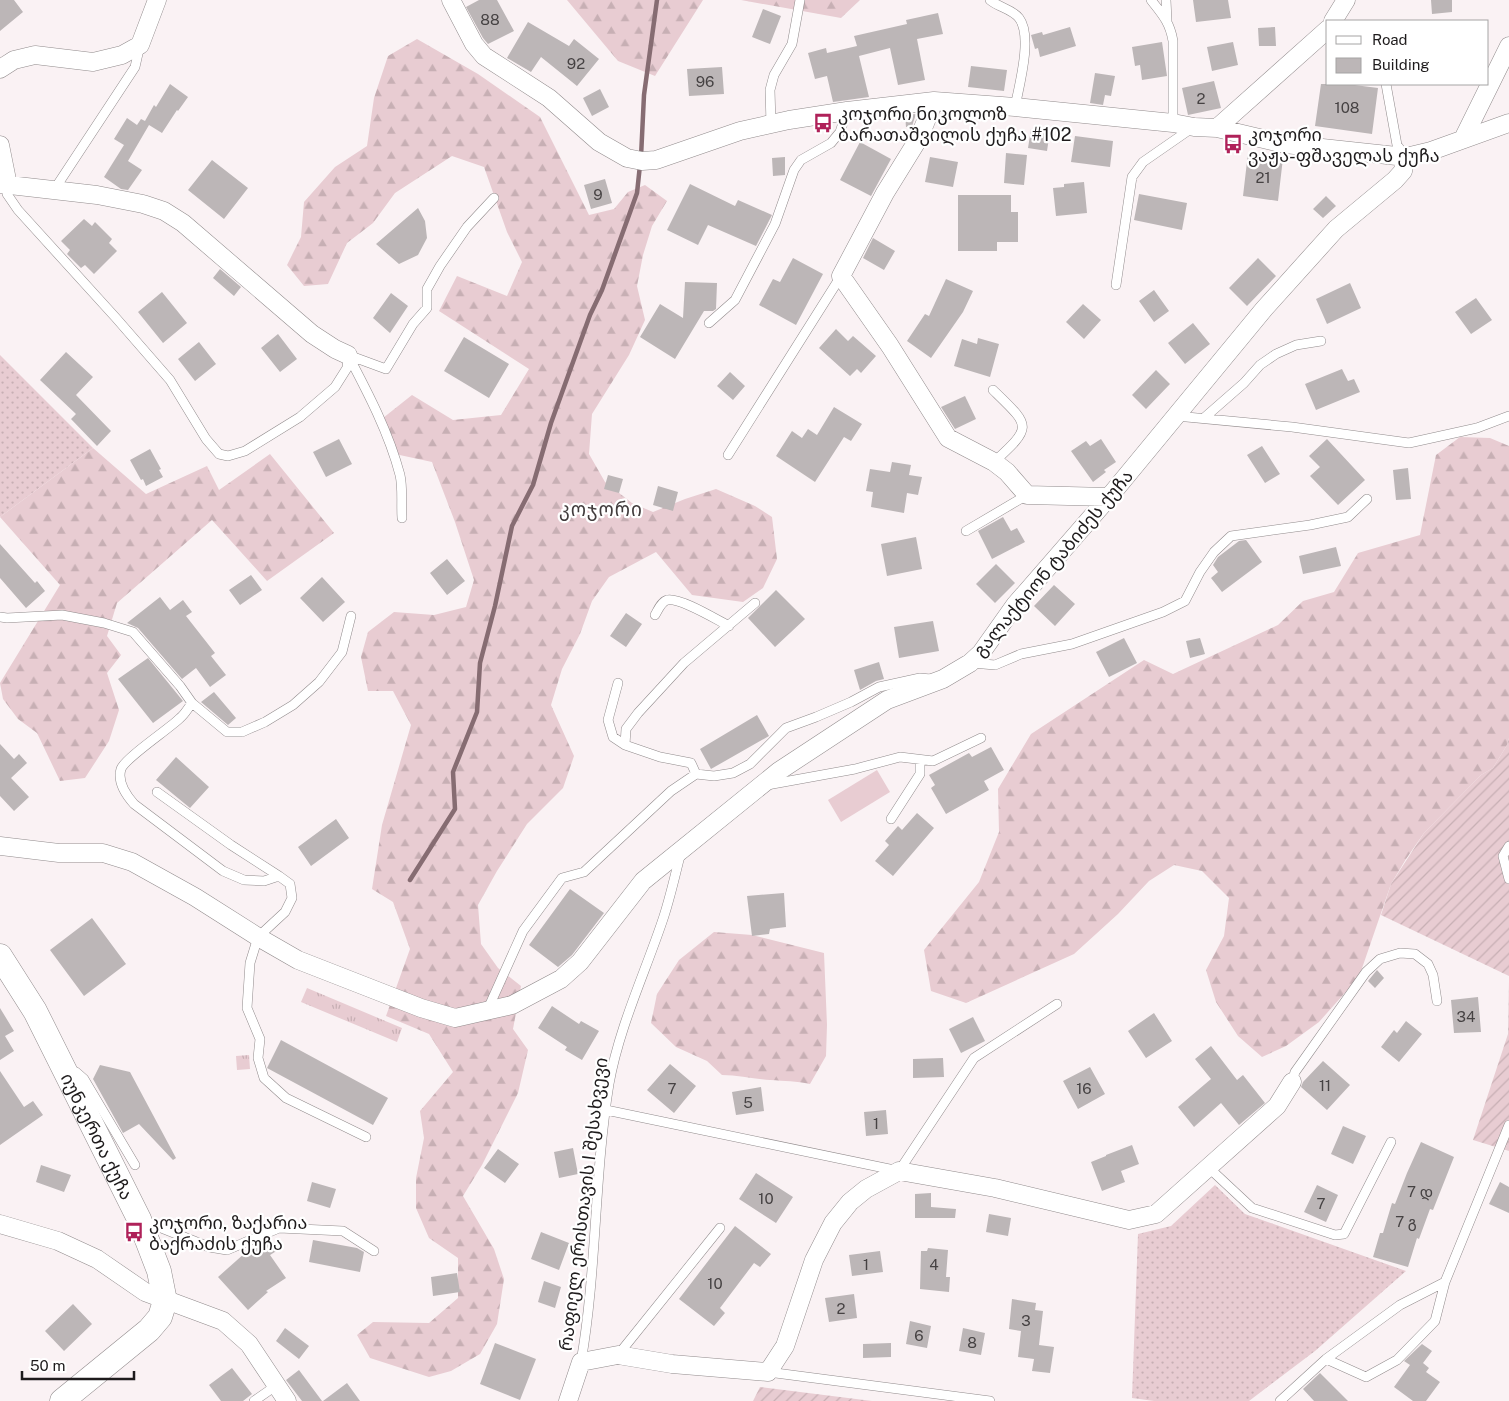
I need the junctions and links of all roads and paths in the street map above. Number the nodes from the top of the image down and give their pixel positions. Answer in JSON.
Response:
{"nodes":[{"id":1,"x":157,"y":0,"type":"edge"},
{"id":2,"x":451,"y":0,"type":"edge"},
{"id":3,"x":800,"y":0,"type":"edge"},
{"id":4,"x":990,"y":0,"type":"edge"},
{"id":5,"x":1151,"y":0,"type":"edge"},
{"id":6,"x":1166,"y":0,"type":"edge"},
{"id":7,"x":1346,"y":0,"type":"edge"},
{"id":8,"x":1334,"y":20,"type":"edge"},
{"id":9,"x":1168,"y":21,"type":"junction"},
{"id":10,"x":1326,"y":31,"type":"edge"},
{"id":11,"x":140,"y":45,"type":"junction"},
{"id":12,"x":1509,"y":46,"type":"edge"},
{"id":13,"x":0,"y":69,"type":"edge"},
{"id":14,"x":1386,"y":85,"type":"edge"},
{"id":15,"x":934,"y":101,"type":"junction"},
{"id":16,"x":1015,"y":107,"type":"junction"},
{"id":17,"x":847,"y":110,"type":"junction"},
{"id":18,"x":1174,"y":123,"type":"junction"},
{"id":19,"x":1509,"y":123,"type":"edge"},
{"id":20,"x":771,"y":124,"type":"junction"},
{"id":21,"x":1194,"y":127,"type":"junction"},
{"id":22,"x":1217,"y":128,"type":"junction"},
{"id":23,"x":1463,"y":139,"type":"junction"},
{"id":24,"x":0,"y":145,"type":"edge"},
{"id":25,"x":1406,"y":157,"type":"junction"},
{"id":26,"x":4,"y":185,"type":"edge"},
{"id":27,"x":54,"y":190,"type":"junction"},
{"id":28,"x":494,"y":198,"type":"dead end"},
{"id":29,"x":841,"y":276,"type":"junction"},
{"id":30,"x":1116,"y":285,"type":"dead end"},
{"id":31,"x":709,"y":323,"type":"dead end"},
{"id":32,"x":1320,"y":341,"type":"dead end"},
{"id":33,"x":348,"y":355,"type":"junction"},
{"id":34,"x":993,"y":390,"type":"dead end"},
{"id":35,"x":1176,"y":416,"type":"junction"},
{"id":36,"x":1509,"y":416,"type":"edge"},
{"id":37,"x":1204,"y":418,"type":"junction"},
{"id":38,"x":728,"y":455,"type":"dead end"},
{"id":39,"x":994,"y":462,"type":"junction"},
{"id":40,"x":1027,"y":495,"type":"junction"},
{"id":41,"x":1109,"y":497,"type":"junction"},
{"id":42,"x":1367,"y":499,"type":"dead end"},
{"id":43,"x":402,"y":518,"type":"dead end"},
{"id":44,"x":966,"y":531,"type":"dead end"},
{"id":45,"x":755,"y":603,"type":"dead end"},
{"id":46,"x":654,"y":615,"type":"dead end"},
{"id":47,"x":351,"y":616,"type":"dead end"},
{"id":48,"x":0,"y":617,"type":"edge"},
{"id":49,"x":729,"y":626,"type":"junction"},
{"id":50,"x":970,"y":662,"type":"junction"},
{"id":51,"x":943,"y":679,"type":"junction"},
{"id":52,"x":618,"y":683,"type":"dead end"},
{"id":53,"x":192,"y":703,"type":"junction"},
{"id":54,"x":981,"y":738,"type":"dead end"},
{"id":55,"x":625,"y":745,"type":"junction"},
{"id":56,"x":920,"y":760,"type":"junction"},
{"id":57,"x":696,"y":774,"type":"junction"},
{"id":58,"x":761,"y":786,"type":"junction"},
{"id":59,"x":157,"y":792,"type":"dead end"},
{"id":60,"x":891,"y":819,"type":"dead end"},
{"id":61,"x":0,"y":846,"type":"edge"},
{"id":62,"x":1509,"y":846,"type":"edge"},
{"id":63,"x":681,"y":851,"type":"junction"},
{"id":64,"x":279,"y":876,"type":"junction"},
{"id":65,"x":1509,"y":879,"type":"edge"},
{"id":66,"x":258,"y":938,"type":"junction"},
{"id":67,"x":0,"y":956,"type":"edge"},
{"id":68,"x":1437,"y":1001,"type":"dead end"},
{"id":69,"x":1057,"y":1004,"type":"dead end"},
{"id":70,"x":486,"y":1012,"type":"junction"},
{"id":71,"x":67,"y":1075,"type":"junction"},
{"id":72,"x":1292,"y":1082,"type":"joint"},
{"id":73,"x":606,"y":1110,"type":"junction"},
{"id":74,"x":1509,"y":1125,"type":"edge"},
{"id":75,"x":366,"y":1137,"type":"dead end"},
{"id":76,"x":1391,"y":1142,"type":"dead end"},
{"id":77,"x":135,"y":1165,"type":"dead end"},
{"id":78,"x":1208,"y":1167,"type":"junction"},
{"id":79,"x":899,"y":1171,"type":"junction"},
{"id":80,"x":139,"y":1219,"type":"junction"},
{"id":81,"x":0,"y":1224,"type":"edge"},
{"id":82,"x":720,"y":1228,"type":"dead end"},
{"id":83,"x":374,"y":1251,"type":"dead end"},
{"id":84,"x":1445,"y":1282,"type":"junction"},
{"id":85,"x":165,"y":1301,"type":"junction"},
{"id":86,"x":618,"y":1355,"type":"junction"},
{"id":87,"x":1326,"y":1359,"type":"junction"},
{"id":88,"x":581,"y":1362,"type":"junction"},
{"id":89,"x":768,"y":1372,"type":"junction"},
{"id":90,"x":277,"y":1385,"type":"junction"},
{"id":91,"x":62,"y":1401,"type":"edge"},
{"id":92,"x":254,"y":1401,"type":"edge"},
{"id":93,"x":287,"y":1401,"type":"edge"},
{"id":94,"x":568,"y":1401,"type":"edge"},
{"id":95,"x":990,"y":1401,"type":"edge"},
{"id":96,"x":1280,"y":1401,"type":"edge"}],
"edges":[{"from":1,"to":11,"type":"street"},
{"from":2,"to":20,"type":"street"},
{"from":3,"to":20,"type":"lane"},
{"from":4,"to":16,"type":"lane"},
{"from":5,"to":9,"type":"lane"},
{"from":6,"to":9,"type":"lane"},
{"from":7,"to":8,"type":"street"},
{"from":9,"to":18,"type":"lane"},
{"from":10,"to":22,"type":"street"},
{"from":11,"to":13,"type":"street"},
{"from":11,"to":27,"type":"lane"},
{"from":12,"to":23,"type":"street"},
{"from":14,"to":25,"type":"lane"},
{"from":15,"to":16,"type":"street"},
{"from":15,"to":17,"type":"street"},
{"from":15,"to":29,"type":"street"},
{"from":16,"to":18,"type":"street"},
{"from":17,"to":20,"type":"street"},
{"from":17,"to":31,"type":"lane"},
{"from":18,"to":21,"type":"street"},
{"from":19,"to":23,"type":"street"},
{"from":21,"to":22,"type":"street"},
{"from":21,"to":30,"type":"lane"},
{"from":22,"to":25,"type":"street"},
{"from":23,"to":25,"type":"street"},
{"from":24,"to":26,"type":"street"},
{"from":25,"to":35,"type":"street","name":"გალაქტიონ ტაბიძეს ქუჩა"},
{"from":26,"to":27,"type":"street"},
{"from":26,"to":33,"type":"lane"},
{"from":27,"to":33,"type":"street"},
{"from":28,"to":33,"type":"lane"},
{"from":29,"to":38,"type":"lane"},
{"from":29,"to":39,"type":"street"},
{"from":32,"to":37,"type":"lane"},
{"from":33,"to":43,"type":"lane"},
{"from":34,"to":39,"type":"lane"},
{"from":35,"to":37,"type":"lane"},
{"from":35,"to":41,"type":"street","name":"გალაქტიონ ტაბიძეს ქუჩა"},
{"from":36,"to":37,"type":"lane"},
{"from":39,"to":40,"type":"street"},
{"from":40,"to":41,"type":"street"},
{"from":40,"to":44,"type":"lane"},
{"from":41,"to":50,"type":"street","name":"გალაქტიონ ტაბიძეს ქუჩა"},
{"from":42,"to":50,"type":"lane"},
{"from":45,"to":49,"type":"lane"},
{"from":46,"to":49,"type":"lane"},
{"from":47,"to":53,"type":"lane"},
{"from":48,"to":53,"type":"lane"},
{"from":49,"to":55,"type":"lane"},
{"from":50,"to":51,"type":"street","name":"გალაქტიონ ტაბიძეს ქუჩა"},
{"from":51,"to":57,"type":"lane"},
{"from":51,"to":58,"type":"street","name":"გალაქტიონ ტაბიძეს ქუჩა"},
{"from":52,"to":55,"type":"lane"},
{"from":53,"to":64,"type":"lane"},
{"from":54,"to":56,"type":"lane"},
{"from":55,"to":57,"type":"lane"},
{"from":56,"to":58,"type":"lane"},
{"from":56,"to":60,"type":"lane"},
{"from":57,"to":70,"type":"lane"},
{"from":58,"to":63,"type":"street","name":"გალაქტიონ ტაბიძეს ქუჩა"},
{"from":59,"to":64,"type":"lane"},
{"from":61,"to":66,"type":"street","name":"გალაქტიონ ტაბიძეს ქუჩა"},
{"from":62,"to":65,"type":"lane"},
{"from":63,"to":70,"type":"street","name":"გალაქტიონ ტაბიძეს ქუჩა"},
{"from":63,"to":73,"type":"lane","name":"რაფიელ ერისთავის I შესახვევი"},
{"from":64,"to":66,"type":"lane"},
{"from":66,"to":70,"type":"street","name":"გალაქტიონ ტაბიძეს ქუჩა"},
{"from":66,"to":75,"type":"lane"},
{"from":67,"to":71,"type":"main road","name":"იუნკერთა ქუჩა"},
{"from":68,"to":72,"type":"lane"},
{"from":69,"to":79,"type":"lane"},
{"from":71,"to":77,"type":"lane"},
{"from":71,"to":80,"type":"main road","name":"იუნკერთა ქუჩა"},
{"from":72,"to":78,"type":"street"},
{"from":73,"to":79,"type":"lane"},
{"from":73,"to":88,"type":"lane","name":"რაფიელ ერისთავის I შესახვევი"},
{"from":74,"to":84,"type":"lane"},
{"from":76,"to":78,"type":"lane"},
{"from":78,"to":79,"type":"street"},
{"from":79,"to":89,"type":"street"},
{"from":80,"to":83,"type":"lane"},
{"from":80,"to":85,"type":"main road","name":"იუნკერთა ქუჩა"},
{"from":81,"to":85,"type":"street"},
{"from":82,"to":86,"type":"lane"},
{"from":84,"to":87,"type":"lane"},
{"from":84,"to":87,"type":"lane"},
{"from":85,"to":90,"type":"street"},
{"from":85,"to":91,"type":"main road"},
{"from":86,"to":88,"type":"street"},
{"from":86,"to":89,"type":"street"},
{"from":87,"to":96,"type":"lane"},
{"from":88,"to":94,"type":"street"},
{"from":89,"to":95,"type":"lane"},
{"from":90,"to":92,"type":"lane"},
{"from":90,"to":93,"type":"street"}]}
